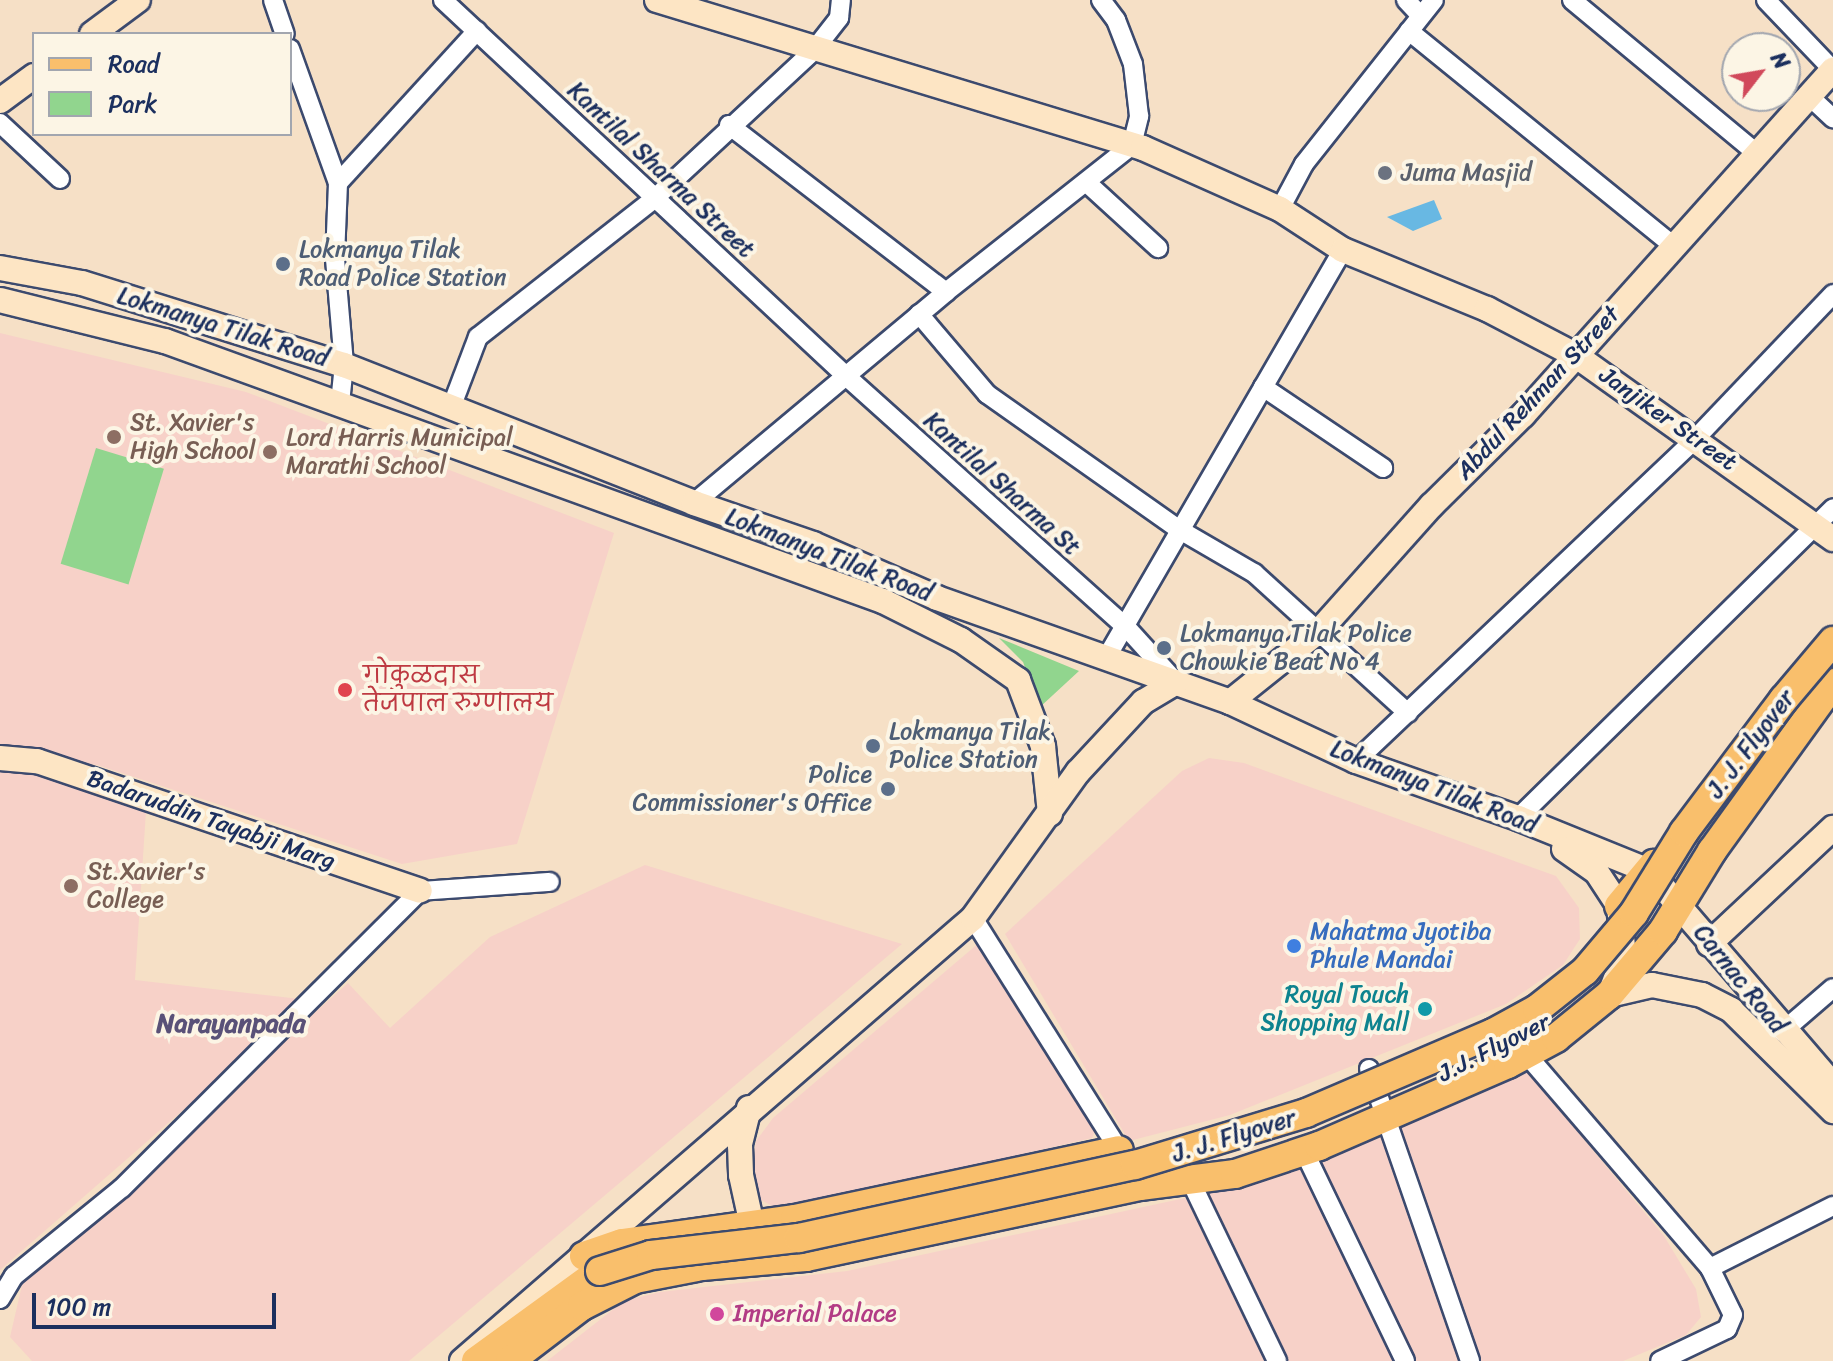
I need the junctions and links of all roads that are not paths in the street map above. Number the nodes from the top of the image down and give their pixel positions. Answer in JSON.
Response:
{"nodes":[{"id":1,"x":138,"y":0,"type":"edge"},
{"id":2,"x":273,"y":0,"type":"edge"},
{"id":3,"x":443,"y":0,"type":"edge"},
{"id":4,"x":657,"y":0,"type":"edge"},
{"id":5,"x":841,"y":0,"type":"edge"},
{"id":6,"x":1101,"y":0,"type":"edge"},
{"id":7,"x":1406,"y":0,"type":"edge"},
{"id":8,"x":1434,"y":0,"type":"edge"},
{"id":9,"x":1572,"y":0,"type":"edge"},
{"id":10,"x":1766,"y":0,"type":"edge"},
{"id":11,"x":1414,"y":23,"type":"junction"},
{"id":12,"x":477,"y":31,"type":"junction"},
{"id":13,"x":95,"y":32,"type":"edge"},
{"id":14,"x":284,"y":32,"type":"edge"},
{"id":15,"x":814,"y":50,"type":"junction"},
{"id":16,"x":292,"y":55,"type":"edge"},
{"id":17,"x":1833,"y":70,"type":"edge"},
{"id":18,"x":32,"y":77,"type":"edge"},
{"id":19,"x":3,"y":94,"type":"edge"},
{"id":20,"x":1809,"y":96,"type":"junction"},
{"id":21,"x":1833,"y":118,"type":"edge"},
{"id":22,"x":0,"y":123,"type":"edge"},
{"id":23,"x":729,"y":125,"type":"junction"},
{"id":24,"x":1132,"y":145,"type":"junction"},
{"id":25,"x":1755,"y":152,"type":"junction"},
{"id":26,"x":60,"y":179,"type":"dead end"},
{"id":27,"x":1086,"y":182,"type":"junction"},
{"id":28,"x":338,"y":183,"type":"junction"},
{"id":29,"x":655,"y":198,"type":"junction"},
{"id":30,"x":1280,"y":209,"type":"junction"},
{"id":31,"x":1672,"y":245,"type":"junction"},
{"id":32,"x":1158,"y":248,"type":"dead end"},
{"id":33,"x":1343,"y":250,"type":"junction"},
{"id":34,"x":0,"y":268,"type":"edge"},
{"id":35,"x":946,"y":292,"type":"junction"},
{"id":36,"x":1833,"y":294,"type":"edge"},
{"id":37,"x":0,"y":300,"type":"edge"},
{"id":38,"x":919,"y":314,"type":"junction"},
{"id":39,"x":1575,"y":355,"type":"junction"},
{"id":40,"x":344,"y":365,"type":"junction"},
{"id":41,"x":846,"y":376,"type":"junction"},
{"id":42,"x":1263,"y":387,"type":"junction"},
{"id":43,"x":340,"y":403,"type":"junction"},
{"id":44,"x":451,"y":408,"type":"junction"},
{"id":45,"x":1696,"y":438,"type":"junction"},
{"id":46,"x":1383,"y":468,"type":"dead end"},
{"id":47,"x":694,"y":503,"type":"junction"},
{"id":48,"x":1828,"y":523,"type":"edge"},
{"id":49,"x":1180,"y":530,"type":"junction"},
{"id":50,"x":1127,"y":628,"type":"junction"},
{"id":51,"x":1833,"y":628,"type":"edge"},
{"id":52,"x":1321,"y":629,"type":"junction"},
{"id":53,"x":1833,"y":641,"type":"edge"},
{"id":54,"x":1833,"y":658,"type":"edge"},
{"id":55,"x":1105,"y":660,"type":"junction"},
{"id":56,"x":1176,"y":682,"type":"junction"},
{"id":57,"x":1833,"y":683,"type":"edge"},
{"id":58,"x":1230,"y":702,"type":"junction"},
{"id":59,"x":1408,"y":713,"type":"junction"},
{"id":60,"x":0,"y":758,"type":"edge"},
{"id":61,"x":1356,"y":761,"type":"junction"},
{"id":62,"x":1050,"y":814,"type":"junction"},
{"id":63,"x":1518,"y":818,"type":"junction"},
{"id":64,"x":1833,"y":828,"type":"edge"},
{"id":65,"x":1649,"y":871,"type":"junction"},
{"id":66,"x":550,"y":882,"type":"dead end"},
{"id":67,"x":420,"y":891,"type":"junction"},
{"id":68,"x":1680,"y":905,"type":"junction"},
{"id":69,"x":1619,"y":906,"type":"junction"},
{"id":70,"x":973,"y":918,"type":"junction"},
{"id":71,"x":1709,"y":944,"type":"junction"},
{"id":72,"x":1833,"y":988,"type":"edge"},
{"id":73,"x":1609,"y":995,"type":"junction"},
{"id":74,"x":1782,"y":1032,"type":"junction"},
{"id":75,"x":1526,"y":1054,"type":"junction"},
{"id":76,"x":1369,"y":1069,"type":"dead end"},
{"id":77,"x":1833,"y":1085,"type":"edge"},
{"id":78,"x":749,"y":1108,"type":"junction"},
{"id":79,"x":1833,"y":1111,"type":"edge"},
{"id":80,"x":1387,"y":1116,"type":"junction"},
{"id":81,"x":1119,"y":1150,"type":"joint"},
{"id":82,"x":1304,"y":1151,"type":"junction"},
{"id":83,"x":1182,"y":1178,"type":"junction"},
{"id":84,"x":1833,"y":1206,"type":"edge"},
{"id":85,"x":752,"y":1225,"type":"junction"},
{"id":86,"x":806,"y":1257,"type":"junction"},
{"id":87,"x":592,"y":1263,"type":"junction"},
{"id":88,"x":1710,"y":1268,"type":"junction"},
{"id":89,"x":0,"y":1299,"type":"edge"},
{"id":90,"x":462,"y":1361,"type":"edge"},
{"id":91,"x":476,"y":1361,"type":"edge"},
{"id":92,"x":510,"y":1361,"type":"edge"},
{"id":93,"x":1277,"y":1361,"type":"edge"},
{"id":94,"x":1405,"y":1361,"type":"edge"},
{"id":95,"x":1470,"y":1361,"type":"edge"},
{"id":96,"x":1660,"y":1361,"type":"edge"}],
"edges":[{"from":1,"to":13,"type":"main road"},
{"from":2,"to":14,"type":"street"},
{"from":3,"to":12,"type":"street","name":"Kantilal Sharma Street"},
{"from":4,"to":15,"type":"main road","name":"Janjiker Street"},
{"from":5,"to":15,"type":"street"},
{"from":6,"to":24,"type":"street"},
{"from":7,"to":11,"type":"street"},
{"from":8,"to":11,"type":"street"},
{"from":9,"to":25,"type":"street"},
{"from":10,"to":17,"type":"street"},
{"from":11,"to":30,"type":"street"},
{"from":11,"to":31,"type":"street"},
{"from":12,"to":28,"type":"street"},
{"from":12,"to":29,"type":"street","name":"Kantilal Sharma Street"},
{"from":15,"to":23,"type":"street"},
{"from":15,"to":24,"type":"main road","name":"Janjiker Street"},
{"from":16,"to":28,"type":"street"},
{"from":17,"to":20,"type":"main road","name":"Abdul Rehman Street"},
{"from":18,"to":19,"type":"main road"},
{"from":20,"to":21,"type":"street"},
{"from":20,"to":25,"type":"main road","name":"Abdul Rehman Street"},
{"from":22,"to":26,"type":"street"},
{"from":23,"to":29,"type":"street"},
{"from":23,"to":35,"type":"street"},
{"from":24,"to":27,"type":"street"},
{"from":24,"to":30,"type":"main road","name":"Janjiker Street"},
{"from":25,"to":31,"type":"main road","name":"Abdul Rehman Street"},
{"from":27,"to":32,"type":"street"},
{"from":27,"to":35,"type":"street"},
{"from":28,"to":40,"type":"street"},
{"from":29,"to":41,"type":"street","name":"Kantilal Sharma Street"},
{"from":29,"to":44,"type":"street"},
{"from":30,"to":33,"type":"main road","name":"Janjiker Street"},
{"from":31,"to":39,"type":"main road","name":"Abdul Rehman Street"},
{"from":33,"to":39,"type":"main road","name":"Janjiker Street"},
{"from":33,"to":42,"type":"street"},
{"from":34,"to":40,"type":"main road","name":"Lokmanya Tilak Road"},
{"from":35,"to":38,"type":"street"},
{"from":36,"to":45,"type":"street"},
{"from":37,"to":43,"type":"main road","name":"Lokmanya Tilak Road"},
{"from":38,"to":41,"type":"street"},
{"from":38,"to":49,"type":"street"},
{"from":39,"to":45,"type":"main road","name":"Janjiker Street"},
{"from":39,"to":52,"type":"main road","name":"Abdul Rehman Street"},
{"from":40,"to":43,"type":"street"},
{"from":40,"to":44,"type":"main road","name":"Lokmanya Tilak Road"},
{"from":41,"to":47,"type":"street"},
{"from":41,"to":50,"type":"street","name":"Kantilal Sharma St"},
{"from":42,"to":46,"type":"street"},
{"from":42,"to":49,"type":"street"},
{"from":43,"to":62,"type":"main road","name":"Lokmanya Tilak Road"},
{"from":44,"to":47,"type":"main road","name":"Lokmanya Tilak Road"},
{"from":45,"to":48,"type":"main road","name":"Janjiker Street"},
{"from":45,"to":59,"type":"street"},
{"from":47,"to":55,"type":"main road","name":"Lokmanya Tilak Road"},
{"from":48,"to":63,"type":"street"},
{"from":49,"to":50,"type":"street"},
{"from":49,"to":52,"type":"street"},
{"from":50,"to":55,"type":"street"},
{"from":50,"to":56,"type":"street","name":"Kantilal Sharma St"},
{"from":51,"to":65,"type":"main road"},
{"from":52,"to":58,"type":"main road","name":"Abdul Rehman Street"},
{"from":52,"to":59,"type":"street"},
{"from":53,"to":87,"type":"main road","name":"J. J. Flyover","bridge":true},
{"from":54,"to":83,"type":"main road","name":"J.J. Flyover"},
{"from":55,"to":56,"type":"main road","name":"Lokmanya Tilak Road"},
{"from":56,"to":58,"type":"main road","name":"Lokmanya Tilak Road"},
{"from":56,"to":62,"type":"main road"},
{"from":57,"to":68,"type":"main road"},
{"from":58,"to":61,"type":"main road","name":"Lokmanya Tilak Road"},
{"from":59,"to":61,"type":"street"},
{"from":60,"to":67,"type":"main road","name":"Badaruddin Tayabji Marg"},
{"from":61,"to":63,"type":"main road","name":"Lokmanya Tilak Road"},
{"from":62,"to":70,"type":"main road"},
{"from":63,"to":65,"type":"main road","name":"Lokmanya Tilak Road"},
{"from":63,"to":69,"type":"main road"},
{"from":64,"to":71,"type":"main road"},
{"from":65,"to":68,"type":"main road","name":"Carnac Road"},
{"from":65,"to":69,"type":"main road"},
{"from":66,"to":67,"type":"street"},
{"from":67,"to":89,"type":"street"},
{"from":68,"to":71,"type":"main road","name":"Carnac Road"},
{"from":68,"to":73,"type":"main road"},
{"from":69,"to":73,"type":"main road"},
{"from":70,"to":78,"type":"main road"},
{"from":70,"to":81,"type":"street"},
{"from":71,"to":74,"type":"main road","name":"Carnac Road"},
{"from":72,"to":74,"type":"street"},
{"from":73,"to":75,"type":"main road"},
{"from":73,"to":79,"type":"main road","name":"Carnac Road"},
{"from":74,"to":77,"type":"main road","name":"Carnac Road"},
{"from":75,"to":80,"type":"main road"},
{"from":75,"to":88,"type":"street"},
{"from":76,"to":80,"type":"street"},
{"from":78,"to":85,"type":"main road"},
{"from":78,"to":87,"type":"main road"},
{"from":80,"to":82,"type":"main road"},
{"from":80,"to":95,"type":"street"},
{"from":81,"to":85,"type":"main road"},
{"from":82,"to":83,"type":"main road"},
{"from":82,"to":94,"type":"street"},
{"from":83,"to":86,"type":"main road"},
{"from":83,"to":93,"type":"street"},
{"from":84,"to":88,"type":"street"},
{"from":85,"to":86,"type":"main road"},
{"from":85,"to":87,"type":"main road"},
{"from":86,"to":92,"type":"main road"},
{"from":87,"to":90,"type":"main road"},
{"from":87,"to":91,"type":"main road","name":"J. J. Flyover"},
{"from":88,"to":96,"type":"street"}]}
